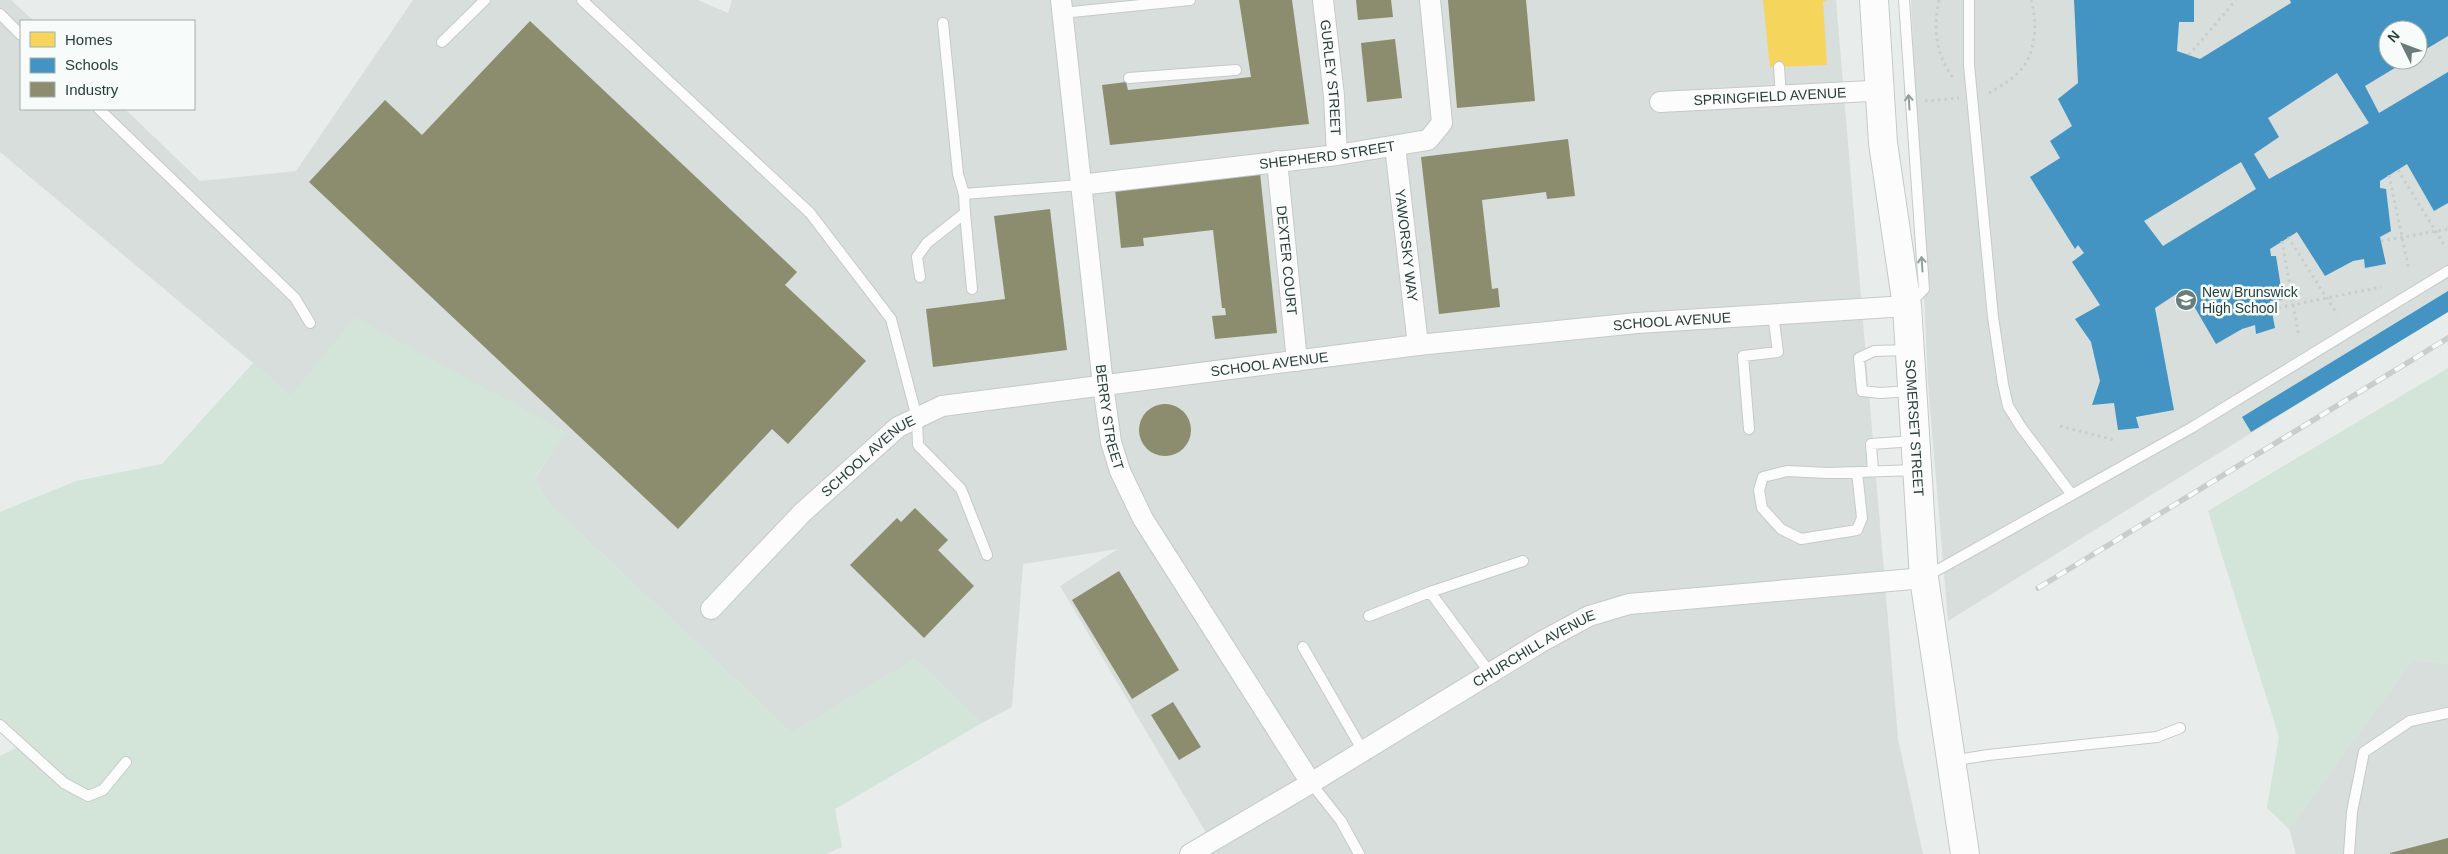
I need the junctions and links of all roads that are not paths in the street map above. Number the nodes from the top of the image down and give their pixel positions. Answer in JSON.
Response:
{"nodes":[{"id":1,"x":485,"y":0,"type":"edge"},
{"id":2,"x":582,"y":0,"type":"edge"},
{"id":3,"x":1190,"y":0,"type":"edge"},
{"id":4,"x":1323,"y":0,"type":"edge"},
{"id":5,"x":1430,"y":0,"type":"edge"},
{"id":6,"x":1874,"y":0,"type":"edge"},
{"id":7,"x":1904,"y":0,"type":"edge"},
{"id":8,"x":1969,"y":0,"type":"edge"},
{"id":9,"x":1062,"y":7,"type":"edge"},
{"id":10,"x":0,"y":14,"type":"edge"},
{"id":11,"x":943,"y":23,"type":"dead end"},
{"id":12,"x":20,"y":34,"type":"edge"},
{"id":13,"x":442,"y":42,"type":"dead end"},
{"id":14,"x":1779,"y":67,"type":"dead end"},
{"id":15,"x":1236,"y":70,"type":"dead end"},
{"id":16,"x":1128,"y":78,"type":"dead end"},
{"id":17,"x":1878,"y":95,"type":"junction"},
{"id":18,"x":1781,"y":96,"type":"junction"},
{"id":19,"x":1660,"y":102,"type":"dead end"},
{"id":20,"x":100,"y":110,"type":"edge"},
{"id":21,"x":1395,"y":146,"type":"junction"},
{"id":22,"x":1336,"y":155,"type":"junction"},
{"id":23,"x":1277,"y":161,"type":"junction"},
{"id":24,"x":1080,"y":185,"type":"junction"},
{"id":25,"x":964,"y":194,"type":"junction"},
{"id":26,"x":965,"y":214,"type":"junction"},
{"id":27,"x":2448,"y":271,"type":"edge"},
{"id":28,"x":920,"y":276,"type":"dead end"},
{"id":29,"x":972,"y":289,"type":"dead end"},
{"id":30,"x":1907,"y":306,"type":"junction"},
{"id":31,"x":1774,"y":314,"type":"junction"},
{"id":32,"x":310,"y":323,"type":"dead end"},
{"id":33,"x":1418,"y":346,"type":"junction"},
{"id":34,"x":1910,"y":350,"type":"junction"},
{"id":35,"x":1297,"y":361,"type":"junction"},
{"id":36,"x":1103,"y":385,"type":"junction"},
{"id":37,"x":1914,"y":390,"type":"junction"},
{"id":38,"x":917,"y":418,"type":"junction"},
{"id":39,"x":1749,"y":429,"type":"dead end"},
{"id":40,"x":1916,"y":441,"type":"junction"},
{"id":41,"x":1918,"y":470,"type":"junction"},
{"id":42,"x":1873,"y":471,"type":"junction"},
{"id":43,"x":1858,"y":472,"type":"junction"},
{"id":44,"x":2072,"y":495,"type":"junction"},
{"id":45,"x":987,"y":555,"type":"dead end"},
{"id":46,"x":1523,"y":561,"type":"dead end"},
{"id":47,"x":1924,"y":578,"type":"junction"},
{"id":48,"x":1430,"y":592,"type":"junction"},
{"id":49,"x":711,"y":609,"type":"dead end"},
{"id":50,"x":1369,"y":616,"type":"dead end"},
{"id":51,"x":1303,"y":647,"type":"dead end"},
{"id":52,"x":1490,"y":673,"type":"junction"},
{"id":53,"x":2448,"y":713,"type":"edge"},
{"id":54,"x":0,"y":725,"type":"edge"},
{"id":55,"x":2180,"y":728,"type":"dead end"},
{"id":56,"x":1364,"y":751,"type":"junction"},
{"id":57,"x":1950,"y":761,"type":"junction"},
{"id":58,"x":126,"y":762,"type":"dead end"},
{"id":59,"x":1311,"y":783,"type":"junction"},
{"id":60,"x":1190,"y":854,"type":"edge"},
{"id":61,"x":1359,"y":854,"type":"edge"},
{"id":62,"x":1964,"y":854,"type":"edge"},
{"id":63,"x":2349,"y":854,"type":"edge"}],
"edges":[{"from":1,"to":13,"type":"lane"},
{"from":2,"to":38,"type":"lane"},
{"from":3,"to":9,"type":"lane"},
{"from":4,"to":22,"type":"street","name":"GURLEY STREET"},
{"from":5,"to":21,"type":"street","name":"SHEPHERD STREET"},
{"from":6,"to":17,"type":"main road","name":"SOMERSET STREET"},
{"from":30,"to":7,"type":"lane","one_way":true},
{"from":8,"to":44,"type":"lane"},
{"from":9,"to":24,"type":"street","name":"BERRY STREET"},
{"from":10,"to":12,"type":"lane"},
{"from":11,"to":25,"type":"lane"},
{"from":14,"to":18,"type":"lane"},
{"from":15,"to":16,"type":"lane"},
{"from":17,"to":18,"type":"street","name":"SPRINGFIELD AVENUE"},
{"from":17,"to":30,"type":"main road","name":"SOMERSET STREET"},
{"from":18,"to":19,"type":"street","name":"SPRINGFIELD AVENUE"},
{"from":20,"to":32,"type":"lane"},
{"from":21,"to":22,"type":"street","name":"SHEPHERD STREET"},
{"from":21,"to":33,"type":"street","name":"YAWORSKY WAY"},
{"from":22,"to":23,"type":"street","name":"SHEPHERD STREET"},
{"from":23,"to":24,"type":"street","name":"SHEPHERD STREET"},
{"from":23,"to":35,"type":"street","name":"DEXTER COURT"},
{"from":24,"to":25,"type":"lane"},
{"from":24,"to":36,"type":"street","name":"BERRY STREET"},
{"from":25,"to":26,"type":"lane"},
{"from":26,"to":28,"type":"lane"},
{"from":26,"to":29,"type":"lane"},
{"from":27,"to":44,"type":"lane"},
{"from":30,"to":31,"type":"street","name":"SCHOOL AVENUE"},
{"from":30,"to":34,"type":"main road","name":"SOMERSET STREET"},
{"from":31,"to":33,"type":"street","name":"SCHOOL AVENUE"},
{"from":31,"to":39,"type":"lane"},
{"from":33,"to":35,"type":"street","name":"SCHOOL AVENUE"},
{"from":34,"to":37,"type":"main road","name":"SOMERSET STREET"},
{"from":34,"to":37,"type":"lane"},
{"from":35,"to":36,"type":"street","name":"SCHOOL AVENUE"},
{"from":36,"to":38,"type":"street","name":"SCHOOL AVENUE"},
{"from":36,"to":59,"type":"street","name":"BERRY STREET"},
{"from":37,"to":40,"type":"main road","name":"SOMERSET STREET"},
{"from":38,"to":45,"type":"lane"},
{"from":38,"to":49,"type":"street","name":"SCHOOL AVENUE"},
{"from":40,"to":41,"type":"main road","name":"SOMERSET STREET"},
{"from":40,"to":42,"type":"lane"},
{"from":41,"to":42,"type":"lane"},
{"from":41,"to":47,"type":"main road","name":"SOMERSET STREET"},
{"from":42,"to":43,"type":"lane"},
{"from":43,"to":43,"type":"lane"},
{"from":44,"to":47,"type":"lane"},
{"from":46,"to":48,"type":"lane"},
{"from":47,"to":52,"type":"street","name":"CHURCHILL AVENUE"},
{"from":47,"to":57,"type":"main road","name":"SOMERSET STREET"},
{"from":48,"to":50,"type":"lane"},
{"from":48,"to":52,"type":"lane"},
{"from":51,"to":56,"type":"lane"},
{"from":52,"to":56,"type":"street","name":"CHURCHILL AVENUE"},
{"from":53,"to":63,"type":"lane"},
{"from":54,"to":58,"type":"lane"},
{"from":55,"to":57,"type":"lane"},
{"from":56,"to":59,"type":"street","name":"CHURCHILL AVENUE"},
{"from":57,"to":62,"type":"main road","name":"SOMERSET STREET"},
{"from":59,"to":60,"type":"street","name":"CHURCHILL AVENUE"},
{"from":59,"to":61,"type":"lane"}]}
